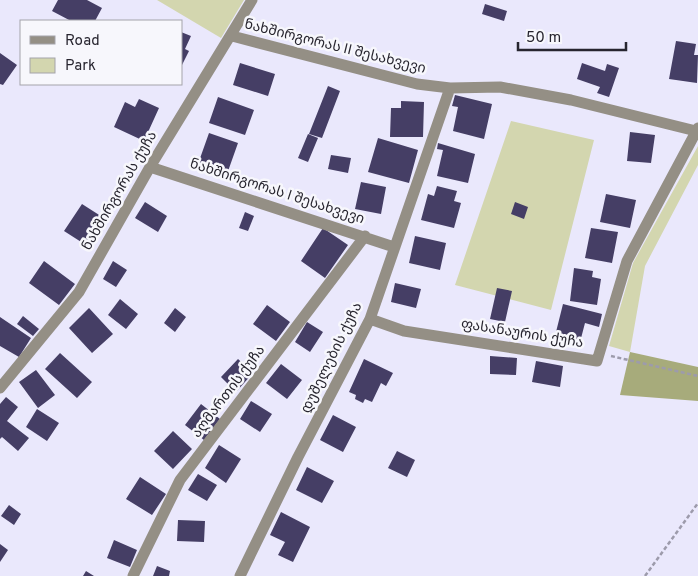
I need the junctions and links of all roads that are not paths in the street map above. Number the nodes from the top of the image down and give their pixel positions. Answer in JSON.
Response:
{"nodes":[{"id":1,"x":252,"y":0,"type":"edge"},
{"id":2,"x":232,"y":36,"type":"junction"},
{"id":3,"x":450,"y":88,"type":"junction"},
{"id":4,"x":697,"y":130,"type":"edge"},
{"id":5,"x":150,"y":167,"type":"junction"},
{"id":6,"x":364,"y":236,"type":"junction"},
{"id":7,"x":394,"y":247,"type":"junction"},
{"id":8,"x":370,"y":319,"type":"junction"},
{"id":9,"x":0,"y":388,"type":"edge"},
{"id":10,"x":134,"y":576,"type":"edge"},
{"id":11,"x":240,"y":576,"type":"edge"}],
"edges":[{"from":1,"to":2,"type":"street","name":"ნახშირგორას ქუჩა"},
{"from":2,"to":3,"type":"street","name":"ნახშირგორას II შესახვევი"},
{"from":2,"to":5,"type":"street","name":"ნახშირგორას ქუჩა"},
{"from":3,"to":4,"type":"street","name":"ნახშირგორას II შესახვევი"},
{"from":3,"to":7,"type":"street","name":"დუშელების ქუჩა"},
{"from":4,"to":8,"type":"street","name":"ფასანაურის ქუჩა"},
{"from":5,"to":6,"type":"street","name":"ნახშირგორას I შესახვევი"},
{"from":5,"to":9,"type":"street","name":"ნახშირგორას ქუჩა"},
{"from":6,"to":7,"type":"street","name":"ნახშირგორას I შესახვევი"},
{"from":6,"to":10,"type":"street","name":"აღმართის ქუჩა"},
{"from":7,"to":8,"type":"street","name":"დუშელების ქუჩა"},
{"from":8,"to":11,"type":"street","name":"დუშელების ქუჩა"}]}
